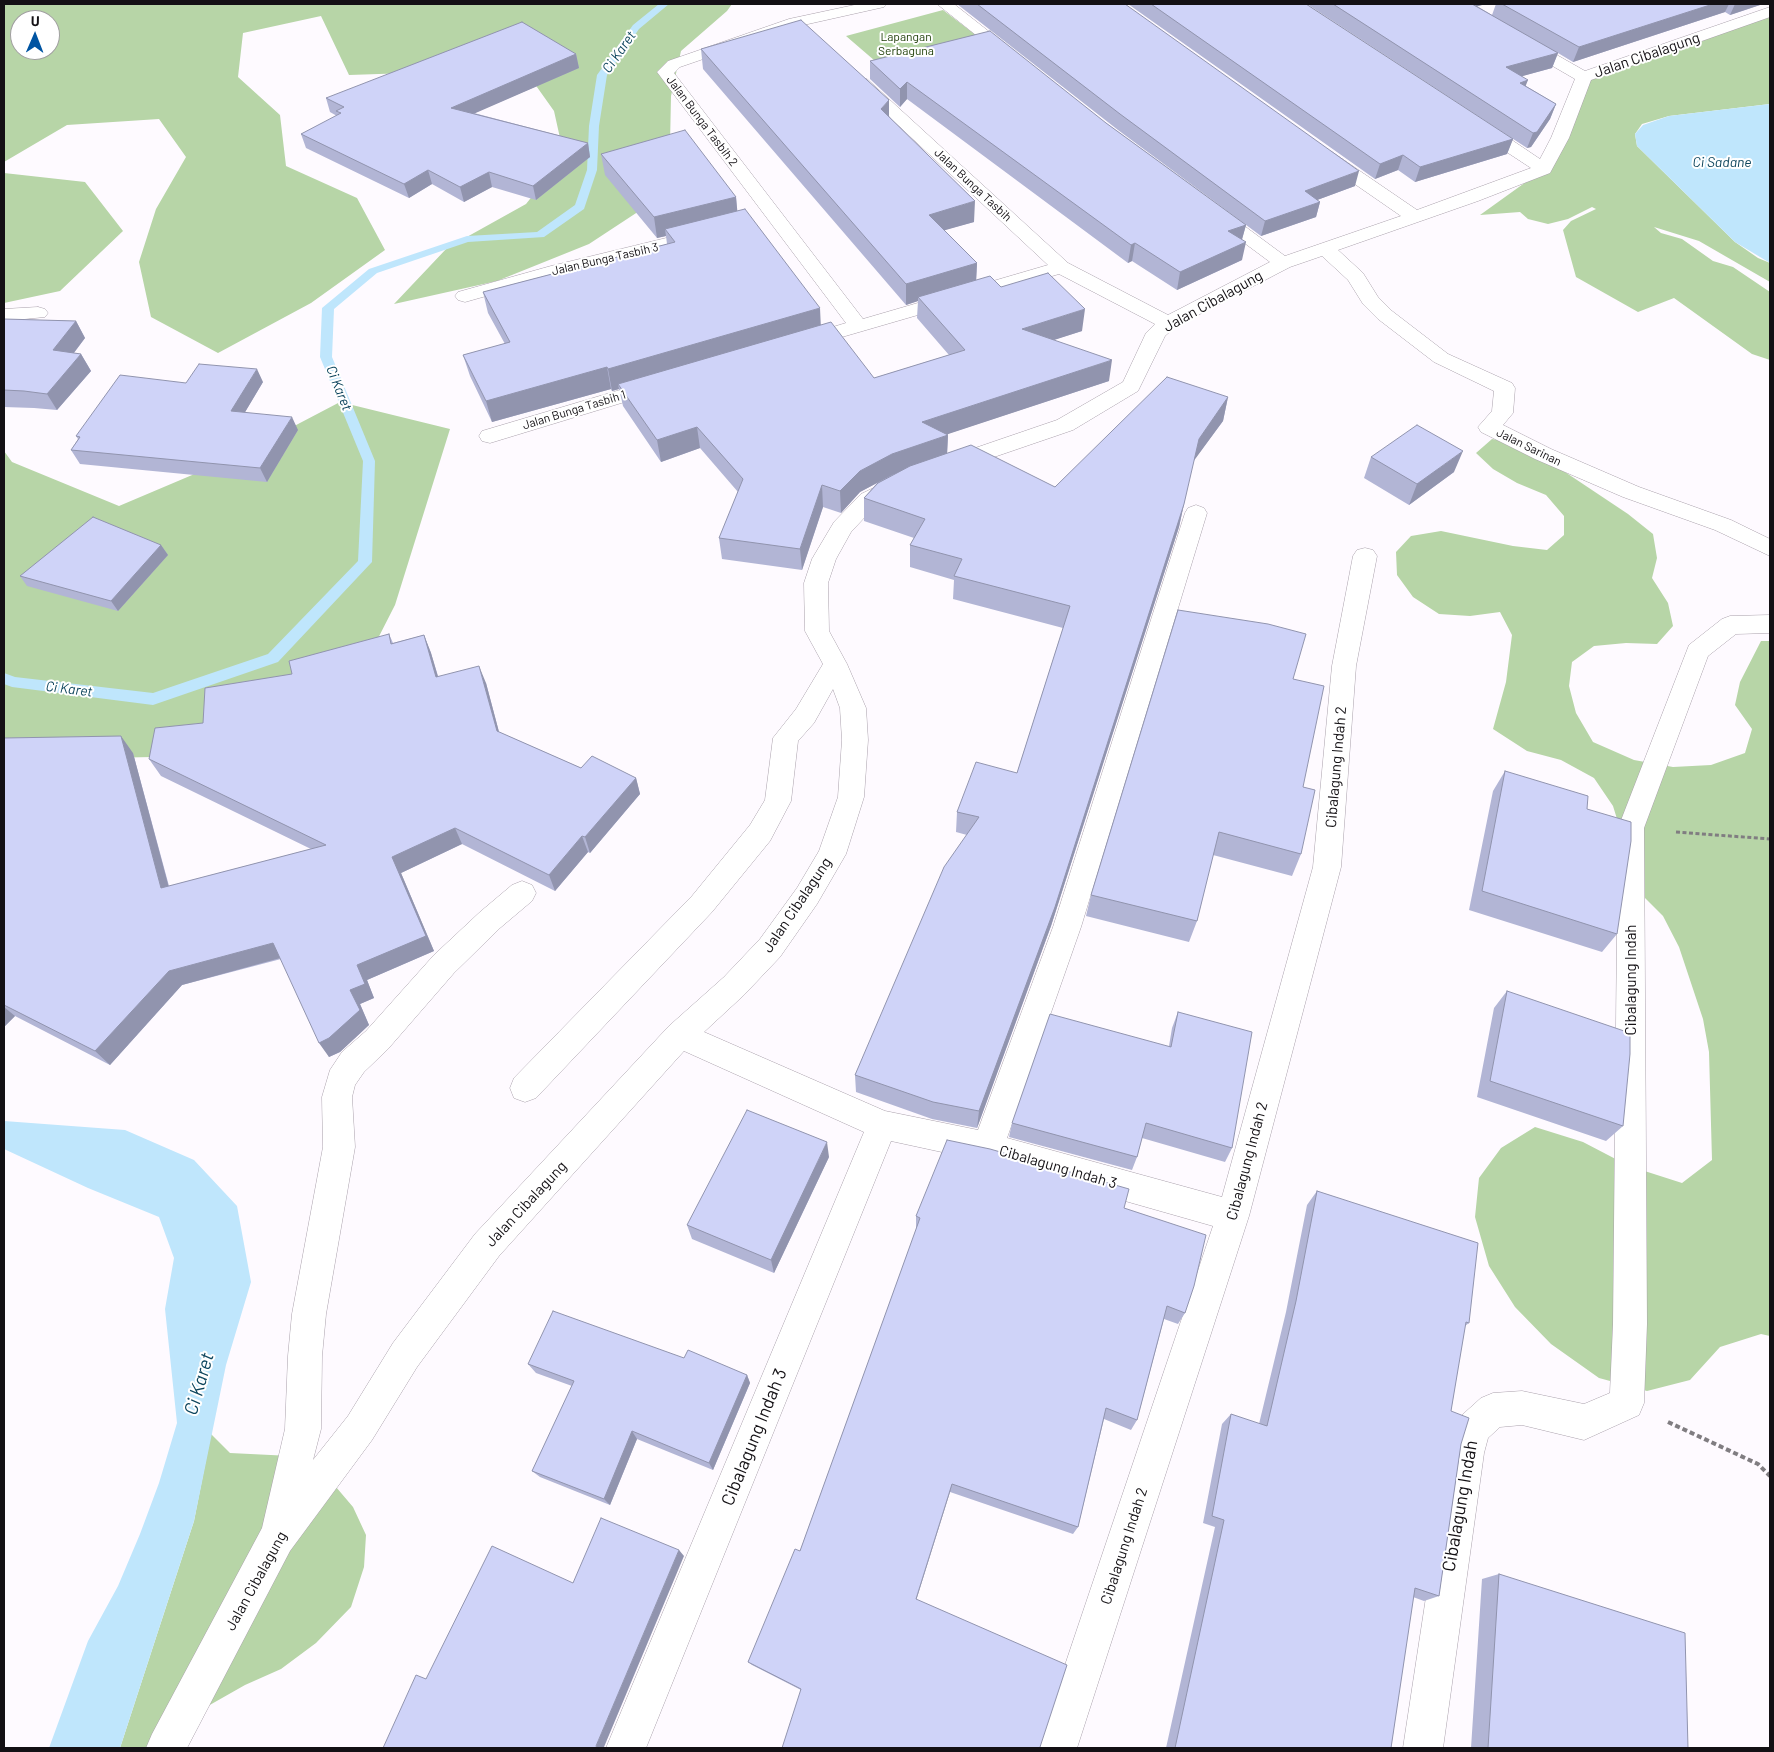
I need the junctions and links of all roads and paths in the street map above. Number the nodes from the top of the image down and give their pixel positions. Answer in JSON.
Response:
{"nodes":[{"id":1,"x":878,"y":4,"type":"edge"},
{"id":2,"x":945,"y":4,"type":"edge"},
{"id":3,"x":1456,"y":4,"type":"edge"},
{"id":4,"x":1490,"y":9,"type":"dead end"},
{"id":5,"x":1770,"y":12,"type":"edge"},
{"id":6,"x":1474,"y":14,"type":"junction"},
{"id":7,"x":795,"y":22,"type":"junction"},
{"id":8,"x":810,"y":35,"type":"edge"},
{"id":9,"x":1023,"y":64,"type":"edge"},
{"id":10,"x":846,"y":68,"type":"edge"},
{"id":11,"x":1584,"y":77,"type":"junction"},
{"id":12,"x":1464,"y":116,"type":"edge"},
{"id":13,"x":1316,"y":149,"type":"edge"},
{"id":14,"x":1544,"y":169,"type":"junction"},
{"id":15,"x":1197,"y":199,"type":"edge"},
{"id":16,"x":774,"y":217,"type":"junction"},
{"id":17,"x":1415,"y":217,"type":"junction"},
{"id":18,"x":756,"y":221,"type":"edge"},
{"id":19,"x":710,"y":233,"type":"edge"},
{"id":20,"x":1324,"y":248,"type":"junction"},
{"id":21,"x":1283,"y":263,"type":"junction"},
{"id":22,"x":1062,"y":267,"type":"junction"},
{"id":23,"x":465,"y":296,"type":"dead end"},
{"id":24,"x":38,"y":313,"type":"dead end"},
{"id":25,"x":4,"y":315,"type":"edge"},
{"id":26,"x":1168,"y":323,"type":"junction"},
{"id":27,"x":858,"y":326,"type":"junction"},
{"id":28,"x":782,"y":348,"type":"edge"},
{"id":29,"x":678,"y":379,"type":"edge"},
{"id":30,"x":490,"y":436,"type":"dead end"},
{"id":31,"x":1196,"y":513,"type":"dead end"},
{"id":32,"x":1770,"y":548,"type":"edge"},
{"id":33,"x":1365,"y":556,"type":"dead end"},
{"id":34,"x":1770,"y":624,"type":"edge"},
{"id":35,"x":835,"y":664,"type":"junction"},
{"id":36,"x":1631,"y":828,"type":"junction"},
{"id":37,"x":1770,"y":839,"type":"edge"},
{"id":38,"x":522,"y":893,"type":"dead end"},
{"id":39,"x":680,"y":1034,"type":"junction"},
{"id":40,"x":525,"y":1088,"type":"dead end"},
{"id":41,"x":882,"y":1125,"type":"junction"},
{"id":42,"x":988,"y":1147,"type":"junction"},
{"id":43,"x":1233,"y":1216,"type":"junction"},
{"id":44,"x":1627,"y":1403,"type":"junction"},
{"id":45,"x":1770,"y":1476,"type":"edge"},
{"id":46,"x":277,"y":1538,"type":"junction"},
{"id":47,"x":166,"y":1748,"type":"edge"},
{"id":48,"x":626,"y":1748,"type":"edge"},
{"id":49,"x":1057,"y":1748,"type":"edge"},
{"id":50,"x":1423,"y":1748,"type":"edge"}],
"edges":[{"from":1,"to":7,"type":"street","name":"Jalan Bunga Tasbih 2"},
{"from":2,"to":9,"type":"street"},
{"from":3,"to":6,"type":"street"},
{"from":4,"to":6,"type":"street"},
{"from":5,"to":11,"type":"street","name":"Jalan Cibalagung"},
{"from":6,"to":11,"type":"street"},
{"from":7,"to":8,"type":"street"},
{"from":7,"to":16,"type":"street","name":"Jalan Bunga Tasbih 2"},
{"from":10,"to":22,"type":"street","name":"Jalan Bunga Tasbih"},
{"from":11,"to":14,"type":"street","name":"Jalan Cibalagung"},
{"from":12,"to":14,"type":"street"},
{"from":13,"to":17,"type":"street"},
{"from":14,"to":17,"type":"street","name":"Jalan Cibalagung"},
{"from":15,"to":21,"type":"street"},
{"from":16,"to":18,"type":"street"},
{"from":16,"to":27,"type":"street","name":"Jalan Bunga Tasbih 2"},
{"from":17,"to":20,"type":"street","name":"Jalan Cibalagung"},
{"from":19,"to":23,"type":"street","name":"Jalan Bunga Tasbih 3"},
{"from":20,"to":21,"type":"street","name":"Jalan Cibalagung"},
{"from":20,"to":32,"type":"street","name":"Jalan Sarinan"},
{"from":21,"to":26,"type":"street","name":"Jalan Cibalagung"},
{"from":22,"to":26,"type":"street","name":"Jalan Bunga Tasbih"},
{"from":22,"to":27,"type":"street"},
{"from":24,"to":25,"type":"street"},
{"from":26,"to":35,"type":"street","name":"Jalan Cibalagung"},
{"from":27,"to":28,"type":"street"},
{"from":29,"to":30,"type":"street","name":"Jalan Bunga Tasbih 1"},
{"from":31,"to":42,"type":"street"},
{"from":33,"to":43,"type":"street","name":"Cibalagung Indah 2"},
{"from":34,"to":36,"type":"street","name":"Cibalagung Indah"},
{"from":35,"to":39,"type":"street","name":"Jalan Cibalagung"},
{"from":35,"to":40,"type":"street"},
{"from":36,"to":37,"type":"path"},
{"from":36,"to":44,"type":"street","name":"Cibalagung Indah"},
{"from":38,"to":46,"type":"street"},
{"from":39,"to":41,"type":"street","name":"Cibalagung Indah 3"},
{"from":39,"to":46,"type":"street","name":"Jalan Cibalagung"},
{"from":41,"to":42,"type":"street","name":"Cibalagung Indah 3"},
{"from":41,"to":48,"type":"street","name":"Cibalagung Indah 3"},
{"from":42,"to":43,"type":"street","name":"Cibalagung Indah 3"},
{"from":43,"to":49,"type":"street","name":"Cibalagung Indah 2"},
{"from":44,"to":45,"type":"path"},
{"from":44,"to":50,"type":"street","name":"Cibalagung Indah"},
{"from":46,"to":47,"type":"street","name":"Jalan Cibalagung"}]}
